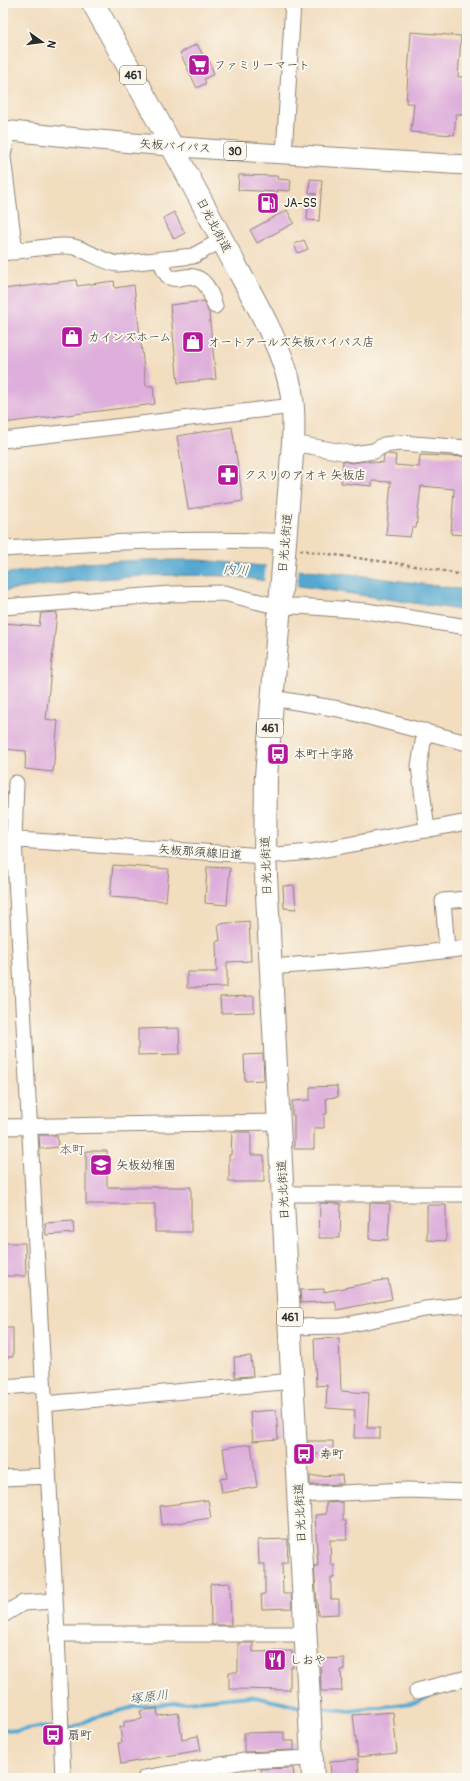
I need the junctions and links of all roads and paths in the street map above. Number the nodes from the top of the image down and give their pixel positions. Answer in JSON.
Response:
{"nodes":[{"id":1,"x":93,"y":3,"type":"edge"},
{"id":2,"x":293,"y":3,"type":"edge"},
{"id":3,"x":6,"y":130,"type":"edge"},
{"id":4,"x":173,"y":146,"type":"junction"},
{"id":5,"x":284,"y":154,"type":"junction"},
{"id":6,"x":3,"y":156,"type":"edge"},
{"id":7,"x":467,"y":165,"type":"edge"},
{"id":8,"x":222,"y":240,"type":"junction"},
{"id":9,"x":9,"y":252,"type":"edge"},
{"id":10,"x":161,"y":259,"type":"junction"},
{"id":11,"x":215,"y":306,"type":"dead end"},
{"id":12,"x":293,"y":406,"type":"junction"},
{"id":13,"x":3,"y":440,"type":"edge"},
{"id":14,"x":293,"y":443,"type":"junction"},
{"id":15,"x":467,"y":448,"type":"edge"},
{"id":16,"x":3,"y":549,"type":"edge"},
{"id":17,"x":284,"y":549,"type":"junction"},
{"id":18,"x":467,"y":576,"type":"edge"},
{"id":19,"x":280,"y":603,"type":"junction"},
{"id":20,"x":3,"y":607,"type":"edge"},
{"id":21,"x":467,"y":627,"type":"edge"},
{"id":22,"x":272,"y":698,"type":"junction"},
{"id":23,"x":425,"y":731,"type":"junction"},
{"id":24,"x":467,"y":743,"type":"edge"},
{"id":25,"x":16,"y":783,"type":"dead end"},
{"id":26,"x":467,"y":822,"type":"edge"},
{"id":27,"x":427,"y":830,"type":"junction"},
{"id":28,"x":8,"y":840,"type":"edge"},
{"id":29,"x":265,"y":856,"type":"junction"},
{"id":30,"x":467,"y":899,"type":"edge"},
{"id":31,"x":467,"y":948,"type":"edge"},
{"id":32,"x":448,"y":949,"type":"junction"},
{"id":33,"x":271,"y":967,"type":"junction"},
{"id":34,"x":280,"y":1122,"type":"junction"},
{"id":35,"x":30,"y":1126,"type":"junction"},
{"id":36,"x":3,"y":1127,"type":"edge"},
{"id":37,"x":284,"y":1194,"type":"junction"},
{"id":38,"x":467,"y":1194,"type":"edge"},
{"id":39,"x":467,"y":1305,"type":"edge"},
{"id":40,"x":290,"y":1327,"type":"junction"},
{"id":41,"x":293,"y":1381,"type":"junction"},
{"id":42,"x":43,"y":1384,"type":"junction"},
{"id":43,"x":3,"y":1387,"type":"edge"},
{"id":44,"x":44,"y":1404,"type":"junction"},
{"id":45,"x":48,"y":1476,"type":"junction"},
{"id":46,"x":3,"y":1478,"type":"edge"},
{"id":47,"x":467,"y":1492,"type":"edge"},
{"id":48,"x":299,"y":1494,"type":"junction"},
{"id":49,"x":55,"y":1601,"type":"junction"},
{"id":50,"x":3,"y":1615,"type":"edge"},
{"id":51,"x":57,"y":1634,"type":"junction"},
{"id":52,"x":306,"y":1634,"type":"junction"},
{"id":53,"x":467,"y":1678,"type":"edge"},
{"id":54,"x":417,"y":1690,"type":"dead end"},
{"id":55,"x":313,"y":1768,"type":"edge"},
{"id":56,"x":63,"y":1778,"type":"edge"},
{"id":57,"x":145,"y":1778,"type":"edge"}],
"edges":[{"from":1,"to":4,"type":"highway","name":"日光北街道","number":"461"},
{"from":2,"to":5,"type":"street"},
{"from":3,"to":4,"type":"main road","name":"矢板バイパス","number":"30"},
{"from":3,"to":6,"type":"street"},
{"from":4,"to":5,"type":"main road","name":"矢板バイパス","number":"30"},
{"from":4,"to":8,"type":"highway","name":"日光北街道","number":"461"},
{"from":5,"to":7,"type":"main road","name":"矢板バイパス","number":"30"},
{"from":6,"to":9,"type":"street"},
{"from":8,"to":10,"type":"street"},
{"from":8,"to":12,"type":"highway","name":"日光北街道","number":"461"},
{"from":9,"to":10,"type":"street"},
{"from":10,"to":11,"type":"street"},
{"from":12,"to":13,"type":"street"},
{"from":12,"to":14,"type":"highway","name":"日光北街道","number":"461"},
{"from":14,"to":15,"type":"street"},
{"from":14,"to":17,"type":"highway","name":"日光北街道","number":"461"},
{"from":16,"to":17,"type":"street"},
{"from":17,"to":18,"type":"path"},
{"from":17,"to":19,"type":"highway","name":"日光北街道","number":"461"},
{"from":19,"to":20,"type":"street"},
{"from":19,"to":21,"type":"street"},
{"from":19,"to":22,"type":"highway","name":"日光北街道","number":"461"},
{"from":22,"to":23,"type":"street"},
{"from":22,"to":29,"type":"highway","name":"日光北街道","number":"461"},
{"from":23,"to":24,"type":"street"},
{"from":23,"to":27,"type":"street"},
{"from":25,"to":28,"type":"street"},
{"from":26,"to":27,"type":"street","name":"矢板那須線旧道"},
{"from":27,"to":29,"type":"street","name":"矢板那須線旧道"},
{"from":28,"to":29,"type":"street","name":"矢板那須線旧道"},
{"from":28,"to":35,"type":"street"},
{"from":29,"to":33,"type":"highway","name":"日光北街道","number":"461"},
{"from":30,"to":32,"type":"street"},
{"from":31,"to":32,"type":"street"},
{"from":32,"to":33,"type":"street"},
{"from":33,"to":34,"type":"highway","name":"日光北街道","number":"461"},
{"from":34,"to":35,"type":"street"},
{"from":34,"to":37,"type":"highway","name":"日光北街道","number":"461"},
{"from":35,"to":36,"type":"street"},
{"from":35,"to":42,"type":"street"},
{"from":37,"to":38,"type":"street"},
{"from":37,"to":40,"type":"highway","name":"日光北街道","number":"461"},
{"from":39,"to":40,"type":"street"},
{"from":40,"to":41,"type":"highway","name":"日光北街道","number":"461"},
{"from":41,"to":44,"type":"street"},
{"from":41,"to":48,"type":"highway","name":"日光北街道","number":"461"},
{"from":42,"to":43,"type":"street"},
{"from":42,"to":44,"type":"street"},
{"from":44,"to":45,"type":"street"},
{"from":45,"to":46,"type":"street"},
{"from":45,"to":49,"type":"street"},
{"from":47,"to":48,"type":"street"},
{"from":48,"to":52,"type":"highway","name":"日光北街道","number":"461"},
{"from":49,"to":50,"type":"street"},
{"from":49,"to":51,"type":"street"},
{"from":51,"to":52,"type":"street"},
{"from":51,"to":56,"type":"street"},
{"from":52,"to":55,"type":"highway","name":"日光北街道","number":"461"},
{"from":53,"to":54,"type":"street"},
{"from":55,"to":57,"type":"street"}]}
